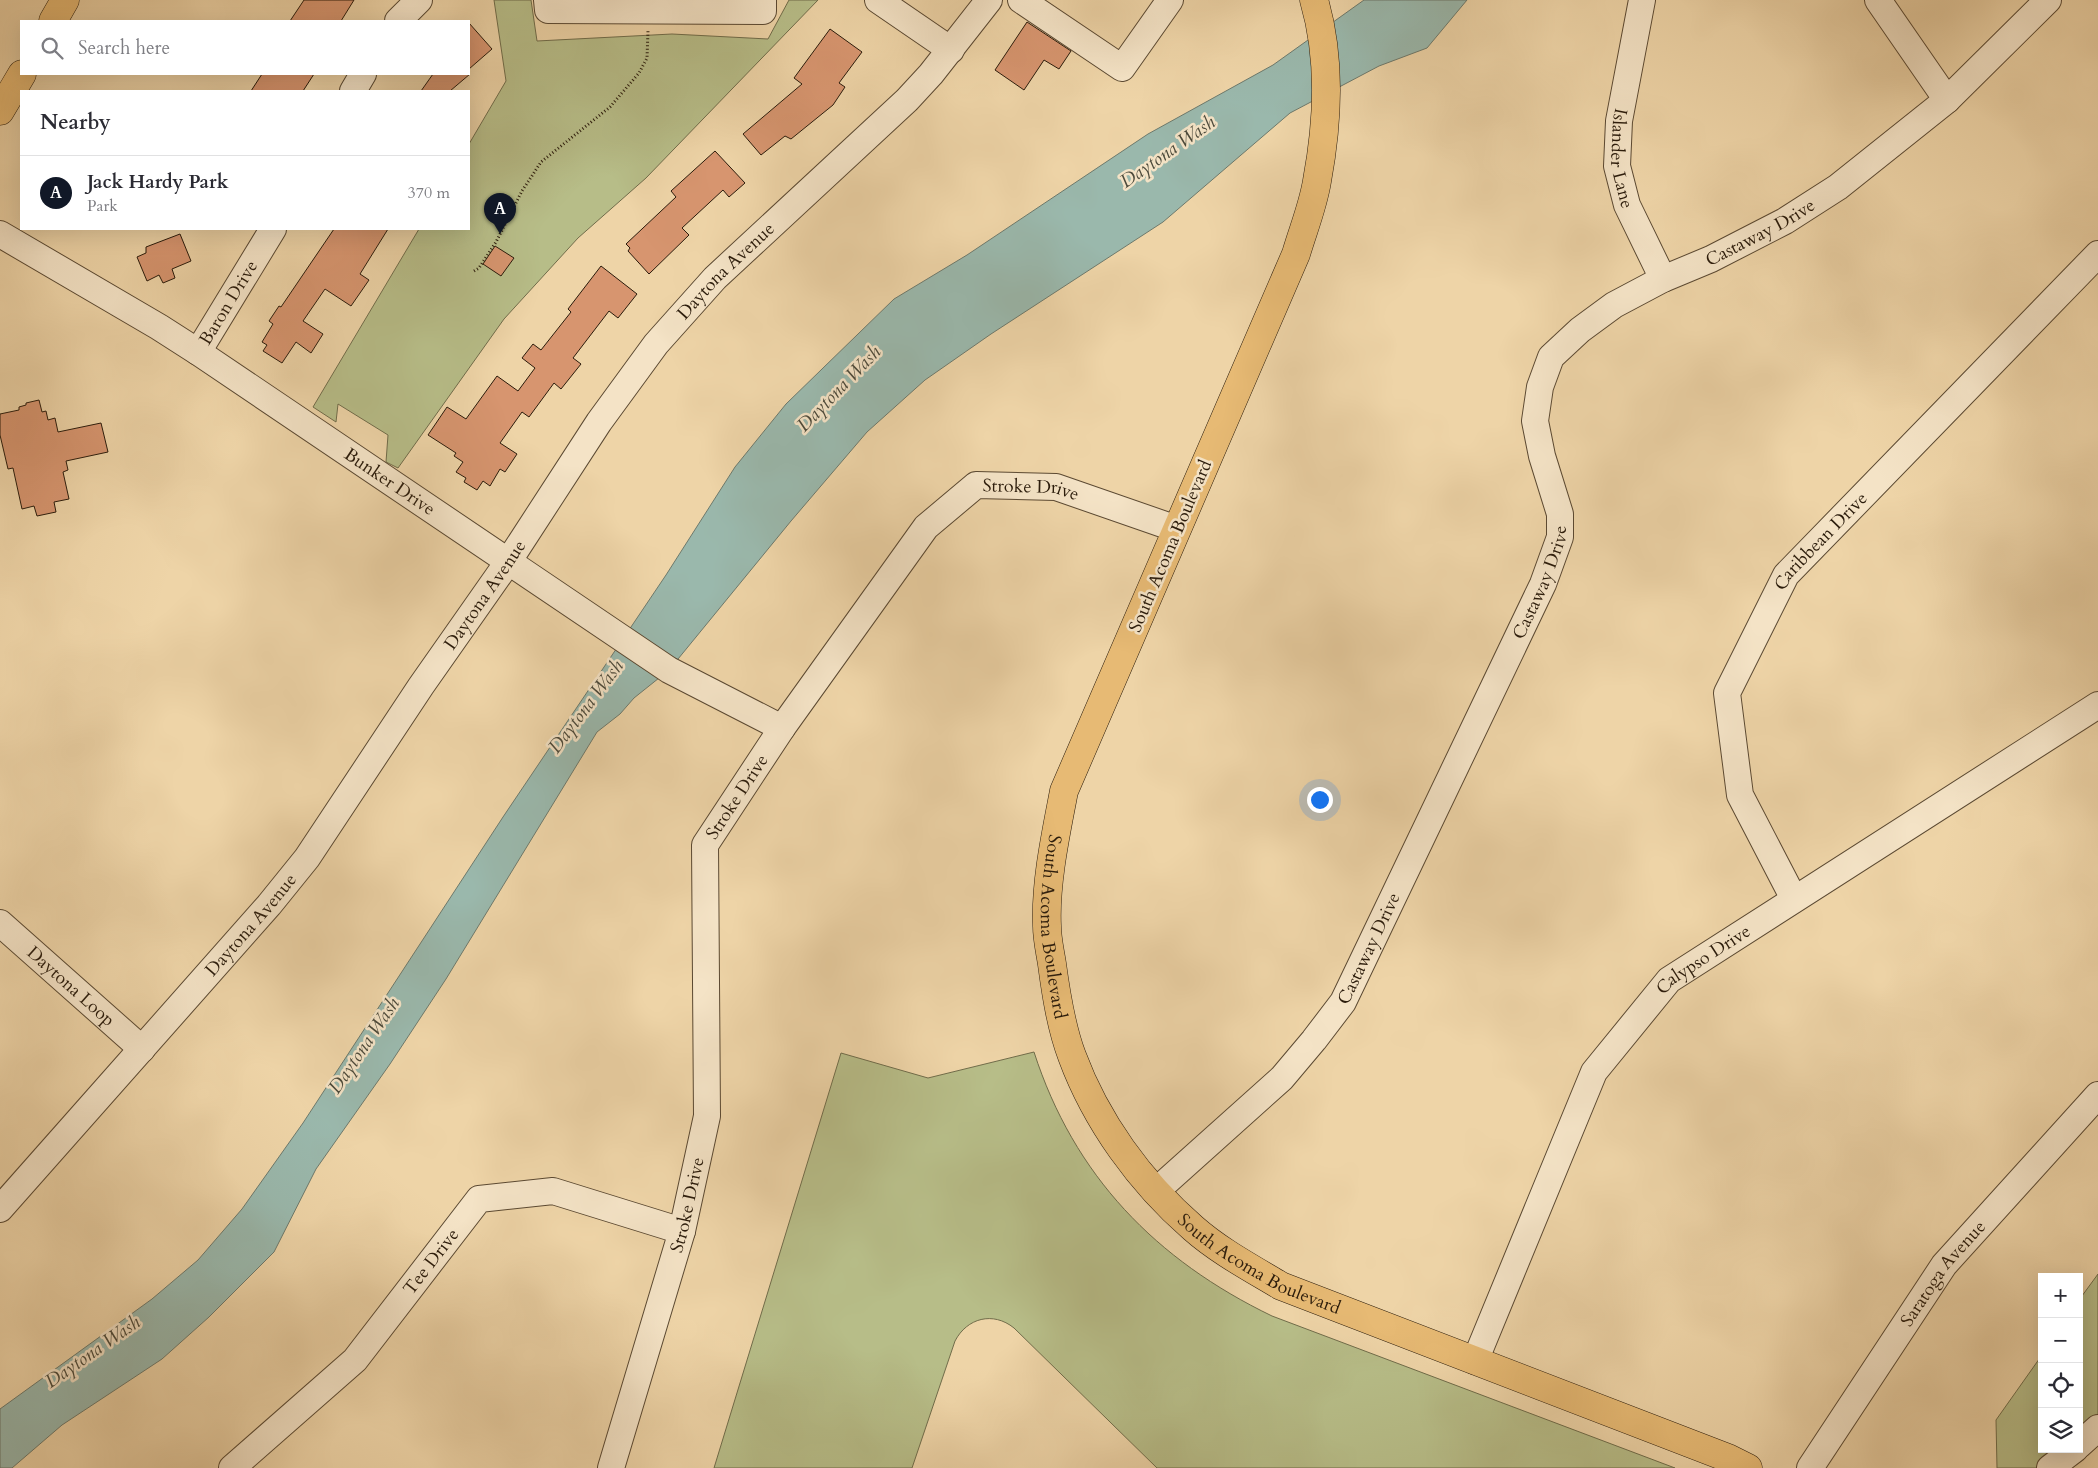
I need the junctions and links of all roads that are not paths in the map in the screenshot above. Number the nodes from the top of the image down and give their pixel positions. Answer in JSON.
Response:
{"nodes":[{"id":1,"x":65,"y":0,"type":"edge"},
{"id":2,"x":419,"y":0,"type":"edge"},
{"id":3,"x":547,"y":0,"type":"edge"},
{"id":4,"x":763,"y":0,"type":"edge"},
{"id":5,"x":878,"y":0,"type":"edge"},
{"id":6,"x":989,"y":0,"type":"edge"},
{"id":7,"x":1020,"y":0,"type":"edge"},
{"id":8,"x":1170,"y":0,"type":"edge"},
{"id":9,"x":1314,"y":0,"type":"edge"},
{"id":10,"x":1642,"y":0,"type":"edge"},
{"id":11,"x":1878,"y":0,"type":"edge"},
{"id":12,"x":2048,"y":0,"type":"edge"},
{"id":13,"x":54,"y":20,"type":"edge"},
{"id":14,"x":399,"y":20,"type":"edge"},
{"id":15,"x":950,"y":50,"type":"junction"},
{"id":16,"x":21,"y":75,"type":"edge"},
{"id":17,"x":362,"y":75,"type":"edge"},
{"id":18,"x":354,"y":90,"type":"edge"},
{"id":19,"x":1947,"y":100,"type":"junction"},
{"id":20,"x":0,"y":111,"type":"edge"},
{"id":21,"x":272,"y":230,"type":"edge"},
{"id":22,"x":0,"y":234,"type":"edge"},
{"id":23,"x":2098,"y":254,"type":"edge"},
{"id":24,"x":1663,"y":280,"type":"junction"},
{"id":25,"x":198,"y":352,"type":"junction"},
{"id":26,"x":1177,"y":529,"type":"junction"},
{"id":27,"x":508,"y":562,"type":"junction"},
{"id":28,"x":2098,"y":704,"type":"edge"},
{"id":29,"x":782,"y":728,"type":"junction"},
{"id":30,"x":1794,"y":899,"type":"junction"},
{"id":31,"x":0,"y":922,"type":"edge"},
{"id":32,"x":142,"y":1049,"type":"junction"},
{"id":33,"x":2098,"y":1095,"type":"edge"},
{"id":34,"x":1156,"y":1191,"type":"junction"},
{"id":35,"x":0,"y":1209,"type":"edge"},
{"id":36,"x":682,"y":1230,"type":"junction"},
{"id":37,"x":1475,"y":1360,"type":"junction"},
{"id":38,"x":2098,"y":1428,"type":"edge"},
{"id":39,"x":2083,"y":1441,"type":"edge"},
{"id":40,"x":2070,"y":1453,"type":"edge"},
{"id":41,"x":232,"y":1468,"type":"edge"},
{"id":42,"x":611,"y":1468,"type":"edge"},
{"id":43,"x":1748,"y":1468,"type":"edge"},
{"id":44,"x":1810,"y":1468,"type":"edge"},
{"id":45,"x":2050,"y":1468,"type":"edge"}],
"edges":[{"from":1,"to":13,"type":"main road"},
{"from":2,"to":14,"type":"street"},
{"from":3,"to":4,"type":"street"},
{"from":5,"to":15,"type":"street"},
{"from":6,"to":15,"type":"street","name":"Daytona Avenue"},
{"from":7,"to":8,"type":"street"},
{"from":9,"to":26,"type":"main road","name":"South Acoma Boulevard"},
{"from":10,"to":24,"type":"street","name":"Islander Lane"},
{"from":11,"to":19,"type":"street"},
{"from":12,"to":19,"type":"street","name":"Castaway Drive"},
{"from":15,"to":27,"type":"street","name":"Daytona Avenue"},
{"from":16,"to":20,"type":"main road"},
{"from":17,"to":18,"type":"street"},
{"from":19,"to":24,"type":"street","name":"Castaway Drive"},
{"from":21,"to":25,"type":"street","name":"Baron Drive"},
{"from":22,"to":25,"type":"street","name":"Bunker Drive"},
{"from":23,"to":30,"type":"street","name":"Caribbean Drive"},
{"from":24,"to":34,"type":"street","name":"Castaway Drive"},
{"from":25,"to":27,"type":"street","name":"Bunker Drive"},
{"from":26,"to":29,"type":"street","name":"Stroke Drive"},
{"from":26,"to":34,"type":"main road","name":"South Acoma Boulevard"},
{"from":27,"to":29,"type":"street","name":"Bunker Drive"},
{"from":27,"to":32,"type":"street","name":"Daytona Avenue"},
{"from":28,"to":30,"type":"street","name":"Calypso Drive"},
{"from":29,"to":36,"type":"street","name":"Stroke Drive"},
{"from":30,"to":37,"type":"street","name":"Calypso Drive"},
{"from":31,"to":32,"type":"street","name":"Daytona Loop"},
{"from":32,"to":35,"type":"street","name":"Daytona Avenue"},
{"from":33,"to":44,"type":"street","name":"Saratoga Avenue"},
{"from":34,"to":37,"type":"main road","name":"South Acoma Boulevard"},
{"from":36,"to":41,"type":"street","name":"Tee Drive"},
{"from":36,"to":42,"type":"street","name":"Stroke Drive"},
{"from":37,"to":43,"type":"main road","name":"South Acoma Boulevard"},
{"from":38,"to":39,"type":"street"},
{"from":40,"to":45,"type":"street"}]}
